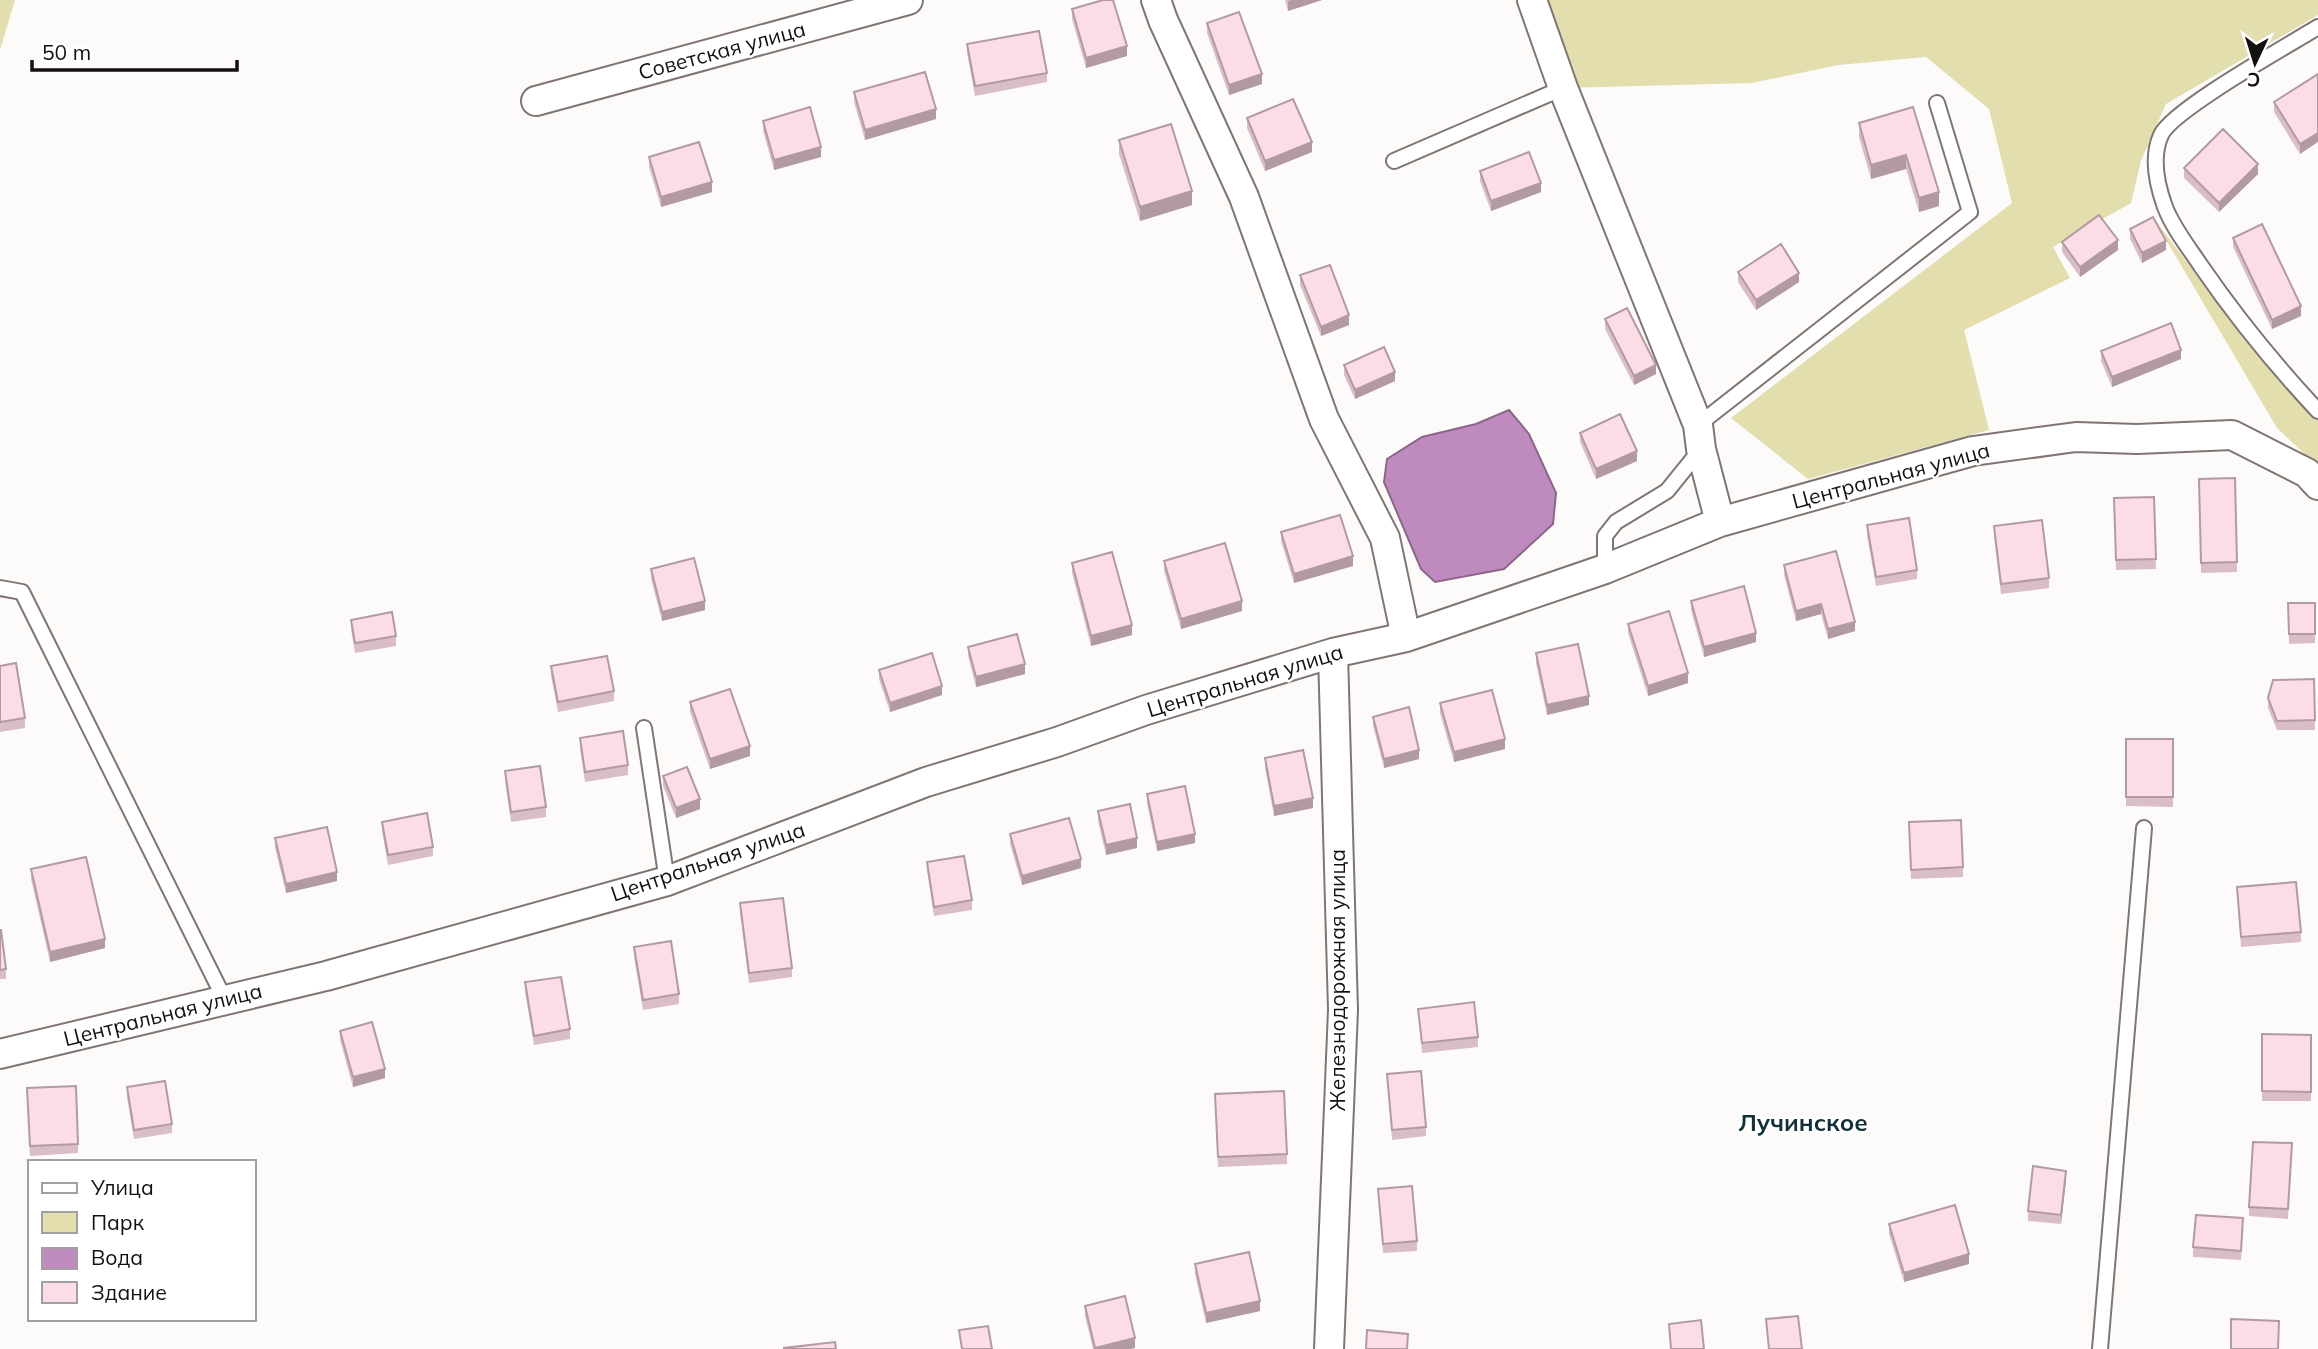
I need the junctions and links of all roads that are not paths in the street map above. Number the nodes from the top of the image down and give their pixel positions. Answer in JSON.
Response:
{"nodes":[{"id":1,"x":908,"y":0,"type":"edge"},
{"id":2,"x":1156,"y":0,"type":"edge"},
{"id":3,"x":1532,"y":0,"type":"edge"},
{"id":4,"x":2318,"y":27,"type":"edge"},
{"id":5,"x":1563,"y":88,"type":"junction"},
{"id":6,"x":536,"y":101,"type":"dead end"},
{"id":7,"x":1937,"y":103,"type":"dead end"},
{"id":8,"x":1394,"y":161,"type":"dead end"},
{"id":9,"x":2318,"y":411,"type":"edge"},
{"id":10,"x":1699,"y":437,"type":"junction"},
{"id":11,"x":2313,"y":479,"type":"edge"},
{"id":12,"x":1720,"y":522,"type":"junction"},
{"id":13,"x":1605,"y":569,"type":"junction"},
{"id":14,"x":0,"y":588,"type":"edge"},
{"id":15,"x":1406,"y":637,"type":"junction"},
{"id":16,"x":1333,"y":653,"type":"junction"},
{"id":17,"x":644,"y":728,"type":"dead end"},
{"id":18,"x":2144,"y":828,"type":"dead end"},
{"id":19,"x":667,"y":881,"type":"junction"},
{"id":20,"x":225,"y":1000,"type":"junction"},
{"id":21,"x":0,"y":1054,"type":"edge"},
{"id":22,"x":1329,"y":1349,"type":"edge"},
{"id":23,"x":2100,"y":1349,"type":"edge"}],
"edges":[{"from":1,"to":6,"type":"street","name":"Советская улица"},
{"from":2,"to":15,"type":"street"},
{"from":3,"to":5,"type":"street"},
{"from":4,"to":9,"type":"lane"},
{"from":5,"to":8,"type":"lane"},
{"from":5,"to":10,"type":"street"},
{"from":7,"to":10,"type":"lane"},
{"from":10,"to":12,"type":"street"},
{"from":10,"to":13,"type":"lane"},
{"from":11,"to":12,"type":"street","name":"Центральная улица"},
{"from":12,"to":13,"type":"street","name":"Центральная улица"},
{"from":13,"to":15,"type":"street","name":"Центральная улица"},
{"from":14,"to":20,"type":"lane"},
{"from":15,"to":16,"type":"street","name":"Центральная улица"},
{"from":16,"to":19,"type":"street","name":"Центральная улица"},
{"from":16,"to":22,"type":"street","name":"Железнодорожная улица"},
{"from":17,"to":19,"type":"lane"},
{"from":18,"to":23,"type":"lane"},
{"from":19,"to":20,"type":"street","name":"Центральная улица"},
{"from":20,"to":21,"type":"street","name":"Центральная улица"}]}
